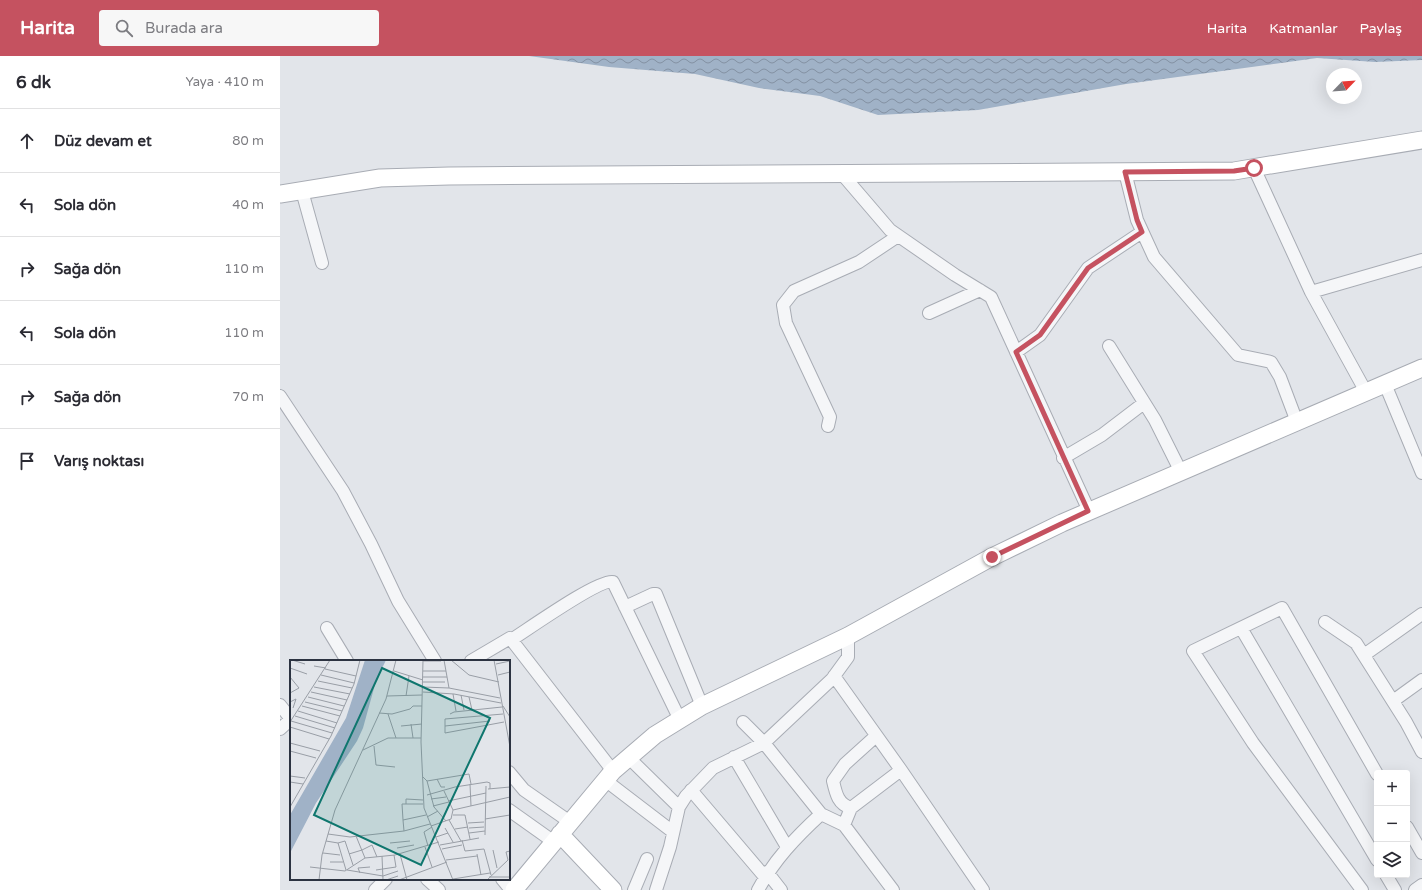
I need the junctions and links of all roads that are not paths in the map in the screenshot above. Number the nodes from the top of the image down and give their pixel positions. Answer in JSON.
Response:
{"nodes":[{"id":1,"x":1422,"y":140,"type":"edge"},
{"id":2,"x":1254,"y":168,"type":"junction"},
{"id":3,"x":1125,"y":172,"type":"junction"},
{"id":4,"x":842,"y":174,"type":"junction"},
{"id":5,"x":302,"y":190,"type":"junction"},
{"id":6,"x":280,"y":194,"type":"edge"},
{"id":7,"x":1142,"y":232,"type":"junction"},
{"id":8,"x":898,"y":236,"type":"junction"},
{"id":9,"x":1422,"y":260,"type":"edge"},
{"id":10,"x":322,"y":263,"type":"dead end"},
{"id":11,"x":980,"y":290,"type":"junction"},
{"id":12,"x":1311,"y":292,"type":"junction"},
{"id":13,"x":930,"y":313,"type":"dead end"},
{"id":14,"x":1109,"y":346,"type":"dead end"},
{"id":15,"x":1016,"y":352,"type":"junction"},
{"id":16,"x":1421,"y":371,"type":"edge"},
{"id":17,"x":1385,"y":384,"type":"junction"},
{"id":18,"x":1366,"y":392,"type":"junction"},
{"id":19,"x":280,"y":396,"type":"edge"},
{"id":20,"x":1144,"y":403,"type":"junction"},
{"id":21,"x":1297,"y":422,"type":"junction"},
{"id":22,"x":828,"y":426,"type":"dead end"},
{"id":23,"x":1063,"y":458,"type":"junction"},
{"id":24,"x":1181,"y":472,"type":"junction"},
{"id":25,"x":1422,"y":473,"type":"edge"},
{"id":26,"x":1088,"y":511,"type":"junction"},
{"id":27,"x":625,"y":607,"type":"junction"},
{"id":28,"x":1422,"y":614,"type":"edge"},
{"id":29,"x":1325,"y":622,"type":"dead end"},
{"id":30,"x":327,"y":628,"type":"dead end"},
{"id":31,"x":1241,"y":628,"type":"junction"},
{"id":32,"x":848,"y":636,"type":"junction"},
{"id":33,"x":511,"y":640,"type":"junction"},
{"id":34,"x":1364,"y":655,"type":"junction"},
{"id":35,"x":346,"y":660,"type":"edge"},
{"id":36,"x":434,"y":660,"type":"edge"},
{"id":37,"x":473,"y":660,"type":"edge"},
{"id":38,"x":834,"y":676,"type":"junction"},
{"id":39,"x":1422,"y":680,"type":"edge"},
{"id":40,"x":1392,"y":700,"type":"junction"},
{"id":41,"x":702,"y":706,"type":"junction"},
{"id":42,"x":288,"y":712,"type":"edge"},
{"id":43,"x":680,"y":720,"type":"junction"},
{"id":44,"x":743,"y":722,"type":"dead end"},
{"id":45,"x":280,"y":728,"type":"edge"},
{"id":46,"x":876,"y":736,"type":"junction"},
{"id":47,"x":764,"y":743,"type":"junction"},
{"id":48,"x":1422,"y":750,"type":"edge"},
{"id":49,"x":734,"y":757,"type":"junction"},
{"id":50,"x":629,"y":758,"type":"junction"},
{"id":51,"x":901,"y":770,"type":"junction"},
{"id":52,"x":1375,"y":770,"type":"edge"},
{"id":53,"x":510,"y":773,"type":"edge"},
{"id":54,"x":609,"y":776,"type":"junction"},
{"id":55,"x":691,"y":790,"type":"junction"},
{"id":56,"x":679,"y":808,"type":"junction"},
{"id":57,"x":851,"y":808,"type":"junction"},
{"id":58,"x":510,"y":810,"type":"edge"},
{"id":59,"x":821,"y":814,"type":"junction"},
{"id":60,"x":844,"y":825,"type":"junction"},
{"id":61,"x":561,"y":832,"type":"junction"},
{"id":62,"x":673,"y":832,"type":"junction"},
{"id":63,"x":1410,"y":832,"type":"edge"},
{"id":64,"x":787,"y":847,"type":"junction"},
{"id":65,"x":1422,"y":853,"type":"edge"},
{"id":66,"x":1374,"y":855,"type":"edge"},
{"id":67,"x":647,"y":859,"type":"dead end"},
{"id":68,"x":766,"y":875,"type":"junction"},
{"id":69,"x":1388,"y":878,"type":"edge"},
{"id":70,"x":385,"y":880,"type":"edge"},
{"id":71,"x":428,"y":880,"type":"edge"},
{"id":72,"x":503,"y":880,"type":"edge"},
{"id":73,"x":1422,"y":886,"type":"edge"},
{"id":74,"x":660,"y":888,"type":"edge"},
{"id":75,"x":375,"y":890,"type":"edge"},
{"id":76,"x":439,"y":890,"type":"edge"},
{"id":77,"x":511,"y":890,"type":"edge"},
{"id":78,"x":514,"y":890,"type":"edge"},
{"id":79,"x":613,"y":890,"type":"edge"},
{"id":80,"x":634,"y":890,"type":"edge"},
{"id":81,"x":758,"y":890,"type":"edge"},
{"id":82,"x":781,"y":890,"type":"edge"},
{"id":83,"x":893,"y":890,"type":"edge"},
{"id":84,"x":983,"y":890,"type":"edge"},
{"id":85,"x":1362,"y":890,"type":"edge"},
{"id":86,"x":1395,"y":890,"type":"edge"},
{"id":87,"x":1415,"y":890,"type":"edge"}],
"edges":[{"from":1,"to":2,"type":"main road"},
{"from":2,"to":3,"type":"main road"},
{"from":2,"to":12,"type":"street"},
{"from":3,"to":4,"type":"main road"},
{"from":3,"to":7,"type":"street"},
{"from":4,"to":5,"type":"main road"},
{"from":4,"to":8,"type":"street"},
{"from":5,"to":6,"type":"main road"},
{"from":5,"to":10,"type":"street"},
{"from":7,"to":15,"type":"street"},
{"from":7,"to":21,"type":"street"},
{"from":8,"to":11,"type":"street"},
{"from":8,"to":22,"type":"street"},
{"from":9,"to":12,"type":"street"},
{"from":11,"to":13,"type":"street"},
{"from":11,"to":15,"type":"street"},
{"from":12,"to":18,"type":"street"},
{"from":14,"to":20,"type":"street"},
{"from":15,"to":23,"type":"street"},
{"from":16,"to":17,"type":"main road"},
{"from":17,"to":18,"type":"main road"},
{"from":17,"to":25,"type":"street"},
{"from":18,"to":21,"type":"main road"},
{"from":19,"to":36,"type":"street"},
{"from":20,"to":23,"type":"street"},
{"from":20,"to":24,"type":"street"},
{"from":21,"to":24,"type":"main road"},
{"from":23,"to":26,"type":"street"},
{"from":24,"to":26,"type":"main road"},
{"from":26,"to":32,"type":"main road"},
{"from":27,"to":33,"type":"street"},
{"from":27,"to":41,"type":"street"},
{"from":27,"to":43,"type":"street"},
{"from":28,"to":34,"type":"street"},
{"from":29,"to":34,"type":"street"},
{"from":30,"to":35,"type":"street"},
{"from":31,"to":52,"type":"street"},
{"from":31,"to":66,"type":"street"},
{"from":31,"to":85,"type":"street"},
{"from":32,"to":38,"type":"street"},
{"from":32,"to":41,"type":"main road"},
{"from":33,"to":37,"type":"street"},
{"from":33,"to":54,"type":"street"},
{"from":34,"to":40,"type":"street"},
{"from":38,"to":46,"type":"street"},
{"from":38,"to":47,"type":"street"},
{"from":39,"to":40,"type":"street"},
{"from":40,"to":48,"type":"street"},
{"from":41,"to":43,"type":"main road"},
{"from":42,"to":45,"type":"street"},
{"from":43,"to":50,"type":"main road"},
{"from":44,"to":47,"type":"street"},
{"from":46,"to":51,"type":"street"},
{"from":46,"to":57,"type":"street"},
{"from":47,"to":49,"type":"street"},
{"from":47,"to":59,"type":"street"},
{"from":49,"to":55,"type":"street"},
{"from":49,"to":64,"type":"street"},
{"from":50,"to":54,"type":"main road"},
{"from":50,"to":56,"type":"street"},
{"from":51,"to":57,"type":"street"},
{"from":51,"to":84,"type":"street"},
{"from":53,"to":61,"type":"street"},
{"from":54,"to":61,"type":"main road"},
{"from":54,"to":62,"type":"street"},
{"from":55,"to":56,"type":"street"},
{"from":55,"to":68,"type":"street"},
{"from":56,"to":62,"type":"street"},
{"from":57,"to":60,"type":"street"},
{"from":58,"to":61,"type":"street"},
{"from":59,"to":60,"type":"street"},
{"from":59,"to":64,"type":"street"},
{"from":60,"to":83,"type":"street"},
{"from":61,"to":78,"type":"main road"},
{"from":61,"to":79,"type":"main road"},
{"from":62,"to":74,"type":"street"},
{"from":63,"to":65,"type":"street"},
{"from":64,"to":68,"type":"street"},
{"from":67,"to":80,"type":"street"},
{"from":68,"to":81,"type":"street"},
{"from":68,"to":82,"type":"street"},
{"from":69,"to":86,"type":"street"},
{"from":70,"to":75,"type":"street"},
{"from":71,"to":76,"type":"street"},
{"from":72,"to":77,"type":"street"},
{"from":73,"to":87,"type":"street"}]}
